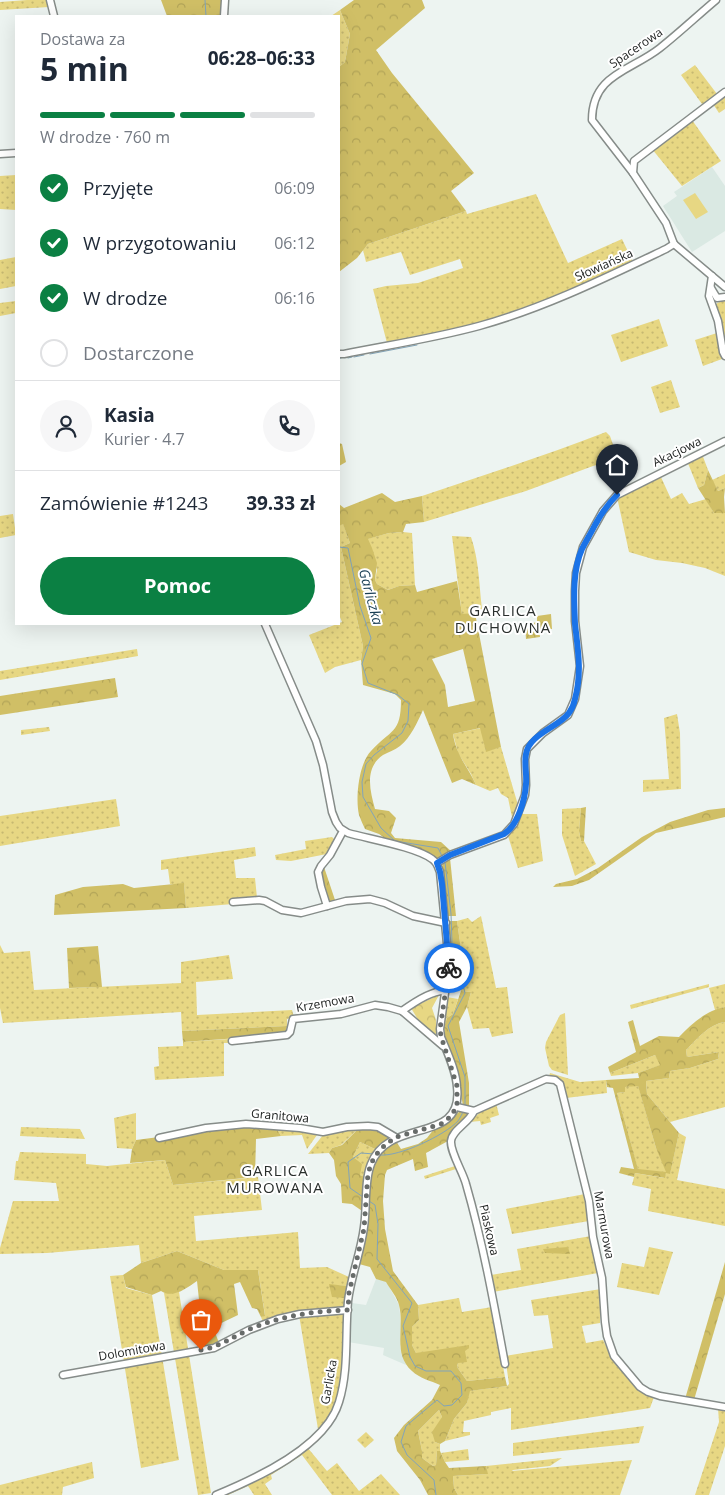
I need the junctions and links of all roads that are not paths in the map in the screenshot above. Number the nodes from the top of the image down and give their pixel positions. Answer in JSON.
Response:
{"nodes":[{"id":1,"x":50,"y":0,"type":"edge"},
{"id":2,"x":226,"y":0,"type":"edge"},
{"id":3,"x":716,"y":0,"type":"edge"},
{"id":4,"x":54,"y":15,"type":"edge"},
{"id":5,"x":224,"y":15,"type":"edge"},
{"id":6,"x":725,"y":92,"type":"edge"},
{"id":7,"x":15,"y":153,"type":"edge"},
{"id":8,"x":0,"y":154,"type":"edge"},
{"id":9,"x":633,"y":173,"type":"junction"},
{"id":10,"x":674,"y":244,"type":"junction"},
{"id":11,"x":712,"y":276,"type":"junction"},
{"id":12,"x":725,"y":286,"type":"edge"},
{"id":13,"x":711,"y":288,"type":"junction"},
{"id":14,"x":724,"y":298,"type":"edge"},
{"id":15,"x":711,"y":304,"type":"junction"},
{"id":16,"x":340,"y":354,"type":"edge"},
{"id":17,"x":725,"y":356,"type":"edge"},
{"id":18,"x":725,"y":441,"type":"edge"},
{"id":19,"x":265,"y":625,"type":"edge"},
{"id":20,"x":343,"y":830,"type":"junction"},
{"id":21,"x":441,"y":861,"type":"junction"},
{"id":22,"x":233,"y":902,"type":"dead end"},
{"id":23,"x":327,"y":906,"type":"junction"},
{"id":24,"x":448,"y":920,"type":"junction"},
{"id":25,"x":445,"y":991,"type":"junction"},
{"id":26,"x":402,"y":1011,"type":"junction"},
{"id":27,"x":232,"y":1041,"type":"dead end"},
{"id":28,"x":445,"y":1049,"type":"junction"},
{"id":29,"x":459,"y":1108,"type":"junction"},
{"id":30,"x":472,"y":1111,"type":"junction"},
{"id":31,"x":396,"y":1137,"type":"junction"},
{"id":32,"x":159,"y":1138,"type":"dead end"},
{"id":33,"x":348,"y":1310,"type":"junction"},
{"id":34,"x":505,"y":1364,"type":"dead end"},
{"id":35,"x":63,"y":1375,"type":"dead end"},
{"id":36,"x":725,"y":1407,"type":"edge"},
{"id":37,"x":216,"y":1495,"type":"edge"}],
"edges":[{"from":1,"to":4,"type":"street"},
{"from":2,"to":5,"type":"street"},
{"from":3,"to":9,"type":"street","name":"Spacerowa"},
{"from":6,"to":9,"type":"street"},
{"from":7,"to":8,"type":"street"},
{"from":9,"to":10,"type":"street"},
{"from":10,"to":11,"type":"street"},
{"from":10,"to":16,"type":"street","name":"Słowiańska"},
{"from":11,"to":12,"type":"street"},
{"from":11,"to":13,"type":"street"},
{"from":13,"to":14,"type":"street"},
{"from":13,"to":15,"type":"street"},
{"from":14,"to":15,"type":"street"},
{"from":15,"to":17,"type":"street"},
{"from":18,"to":21,"type":"street","name":"Akacjowa"},
{"from":19,"to":20,"type":"street"},
{"from":20,"to":21,"type":"street"},
{"from":20,"to":23,"type":"street"},
{"from":21,"to":24,"type":"street"},
{"from":22,"to":23,"type":"street"},
{"from":23,"to":24,"type":"street"},
{"from":24,"to":25,"type":"street"},
{"from":25,"to":26,"type":"street"},
{"from":25,"to":28,"type":"street"},
{"from":26,"to":27,"type":"street","name":"Krzemowa"},
{"from":26,"to":28,"type":"street","name":"Krzemowa"},
{"from":28,"to":29,"type":"street"},
{"from":29,"to":30,"type":"street"},
{"from":29,"to":31,"type":"street"},
{"from":30,"to":34,"type":"street","name":"Piaskowa"},
{"from":30,"to":36,"type":"street","name":"Marmurowa"},
{"from":31,"to":32,"type":"street","name":"Granitowa"},
{"from":31,"to":33,"type":"street","name":"Garlicka"},
{"from":33,"to":35,"type":"street","name":"Dolomitowa"},
{"from":33,"to":37,"type":"street","name":"Garlicka"}]}
